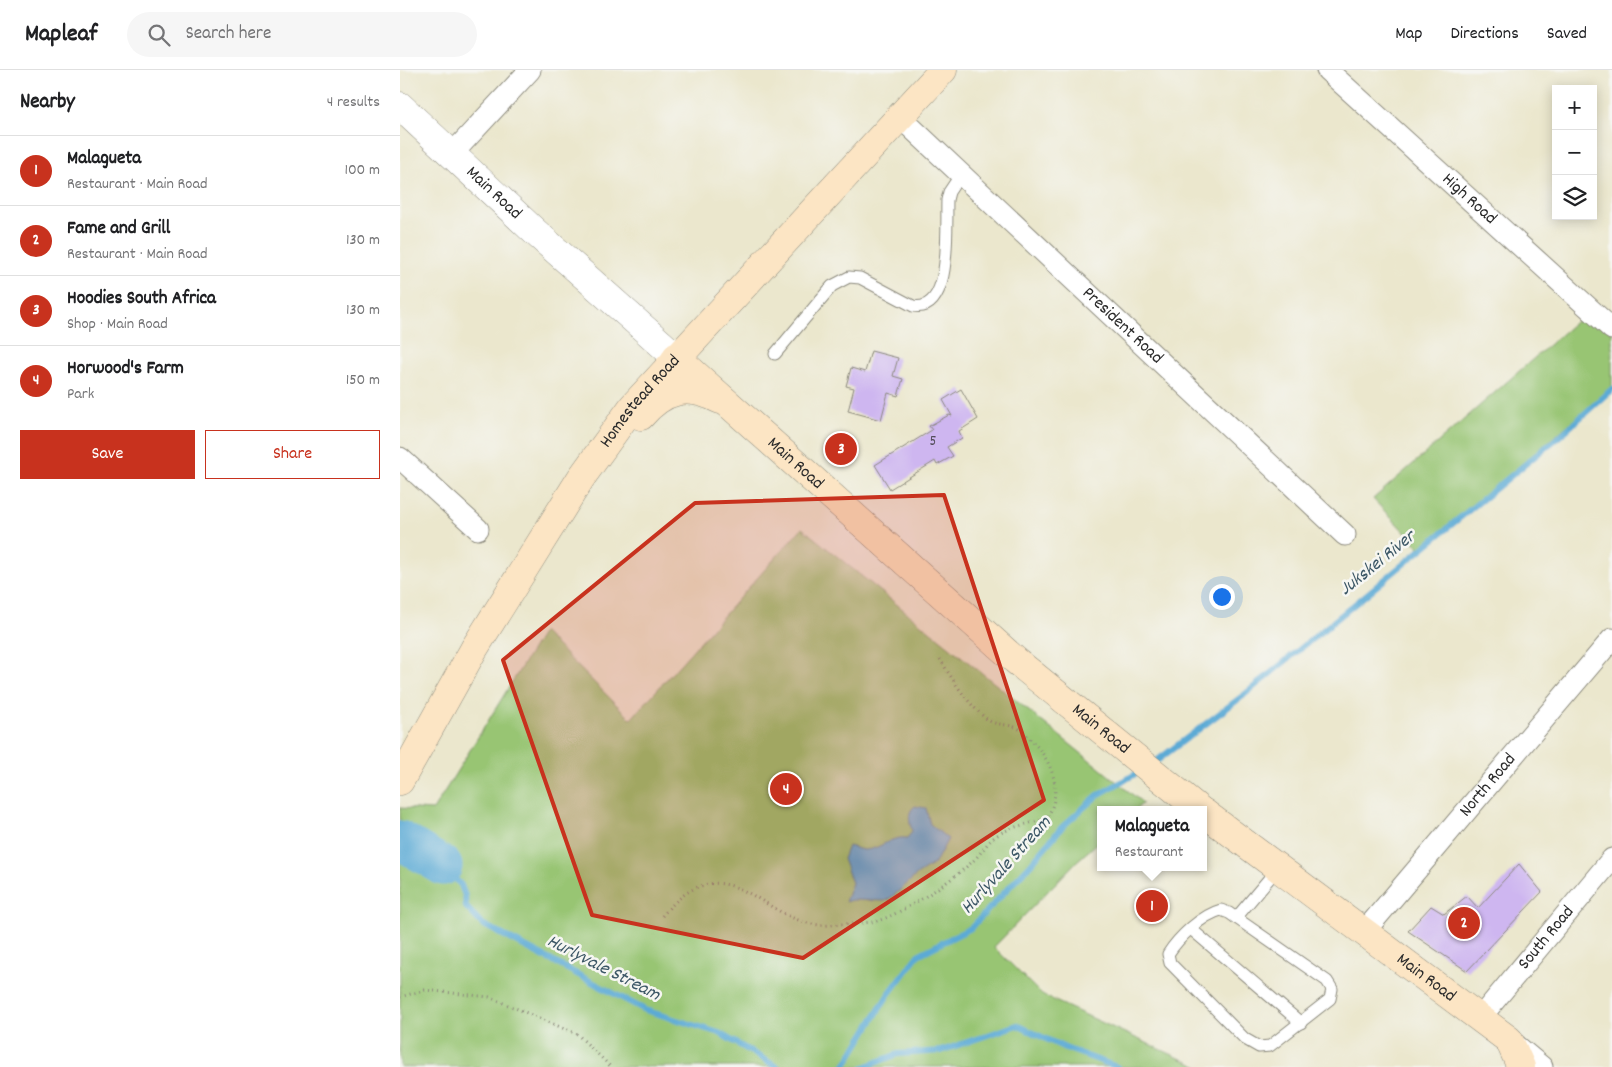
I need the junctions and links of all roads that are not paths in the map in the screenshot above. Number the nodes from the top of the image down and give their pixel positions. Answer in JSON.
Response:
{"nodes":[{"id":1,"x":530,"y":70,"type":"edge"},
{"id":2,"x":943,"y":70,"type":"edge"},
{"id":3,"x":1326,"y":70,"type":"edge"},
{"id":4,"x":400,"y":106,"type":"edge"},
{"id":5,"x":900,"y":116,"type":"junction"},
{"id":6,"x":452,"y":154,"type":"junction"},
{"id":7,"x":961,"y":174,"type":"junction"},
{"id":8,"x":1612,"y":329,"type":"edge"},
{"id":9,"x":776,"y":354,"type":"dead end"},
{"id":10,"x":676,"y":357,"type":"junction"},
{"id":11,"x":730,"y":405,"type":"junction"},
{"id":12,"x":400,"y":458,"type":"edge"},
{"id":13,"x":581,"y":478,"type":"junction"},
{"id":14,"x":478,"y":529,"type":"dead end"},
{"id":15,"x":1345,"y":535,"type":"dead end"},
{"id":16,"x":1612,"y":639,"type":"edge"},
{"id":17,"x":400,"y":780,"type":"edge"},
{"id":18,"x":1195,"y":806,"type":"edge"},
{"id":19,"x":1207,"y":815,"type":"edge"},
{"id":20,"x":1612,"y":859,"type":"edge"},
{"id":21,"x":1278,"y":868,"type":"junction"},
{"id":22,"x":1236,"y":918,"type":"junction"},
{"id":23,"x":1191,"y":930,"type":"junction"},
{"id":24,"x":1364,"y":932,"type":"junction"},
{"id":25,"x":1480,"y":1018,"type":"junction"},
{"id":26,"x":1301,"y":1023,"type":"junction"},
{"id":27,"x":1509,"y":1040,"type":"junction"},
{"id":28,"x":1521,"y":1067,"type":"edge"},
{"id":29,"x":1542,"y":1067,"type":"edge"}],
"edges":[{"from":1,"to":6,"type":"street"},
{"from":2,"to":5,"type":"main road","name":"Homestead Road"},
{"from":3,"to":8,"type":"street","name":"High Road"},
{"from":4,"to":6,"type":"street","name":"Main Road"},
{"from":5,"to":7,"type":"street","name":"President Road"},
{"from":5,"to":10,"type":"main road","name":"Homestead Road"},
{"from":6,"to":10,"type":"street","name":"Main Road"},
{"from":7,"to":9,"type":"lane"},
{"from":7,"to":15,"type":"street","name":"President Road"},
{"from":10,"to":11,"type":"main road","name":"Main Road"},
{"from":10,"to":13,"type":"main road","name":"Homestead Road"},
{"from":11,"to":13,"type":"main road"},
{"from":11,"to":18,"type":"main road","name":"Main Road"},
{"from":12,"to":14,"type":"street"},
{"from":13,"to":17,"type":"main road","name":"Homestead Road"},
{"from":16,"to":24,"type":"street","name":"North Road"},
{"from":19,"to":21,"type":"main road","name":"Main Road"},
{"from":20,"to":25,"type":"street","name":"South Road"},
{"from":21,"to":22,"type":"lane"},
{"from":21,"to":24,"type":"main road","name":"Main Road"},
{"from":22,"to":23,"type":"lane"},
{"from":22,"to":26,"type":"lane"},
{"from":23,"to":26,"type":"lane"},
{"from":23,"to":26,"type":"lane"},
{"from":24,"to":25,"type":"main road","name":"Main Road"},
{"from":25,"to":27,"type":"main road","name":"Main Road"},
{"from":27,"to":28,"type":"main road"},
{"from":27,"to":29,"type":"street"}]}
